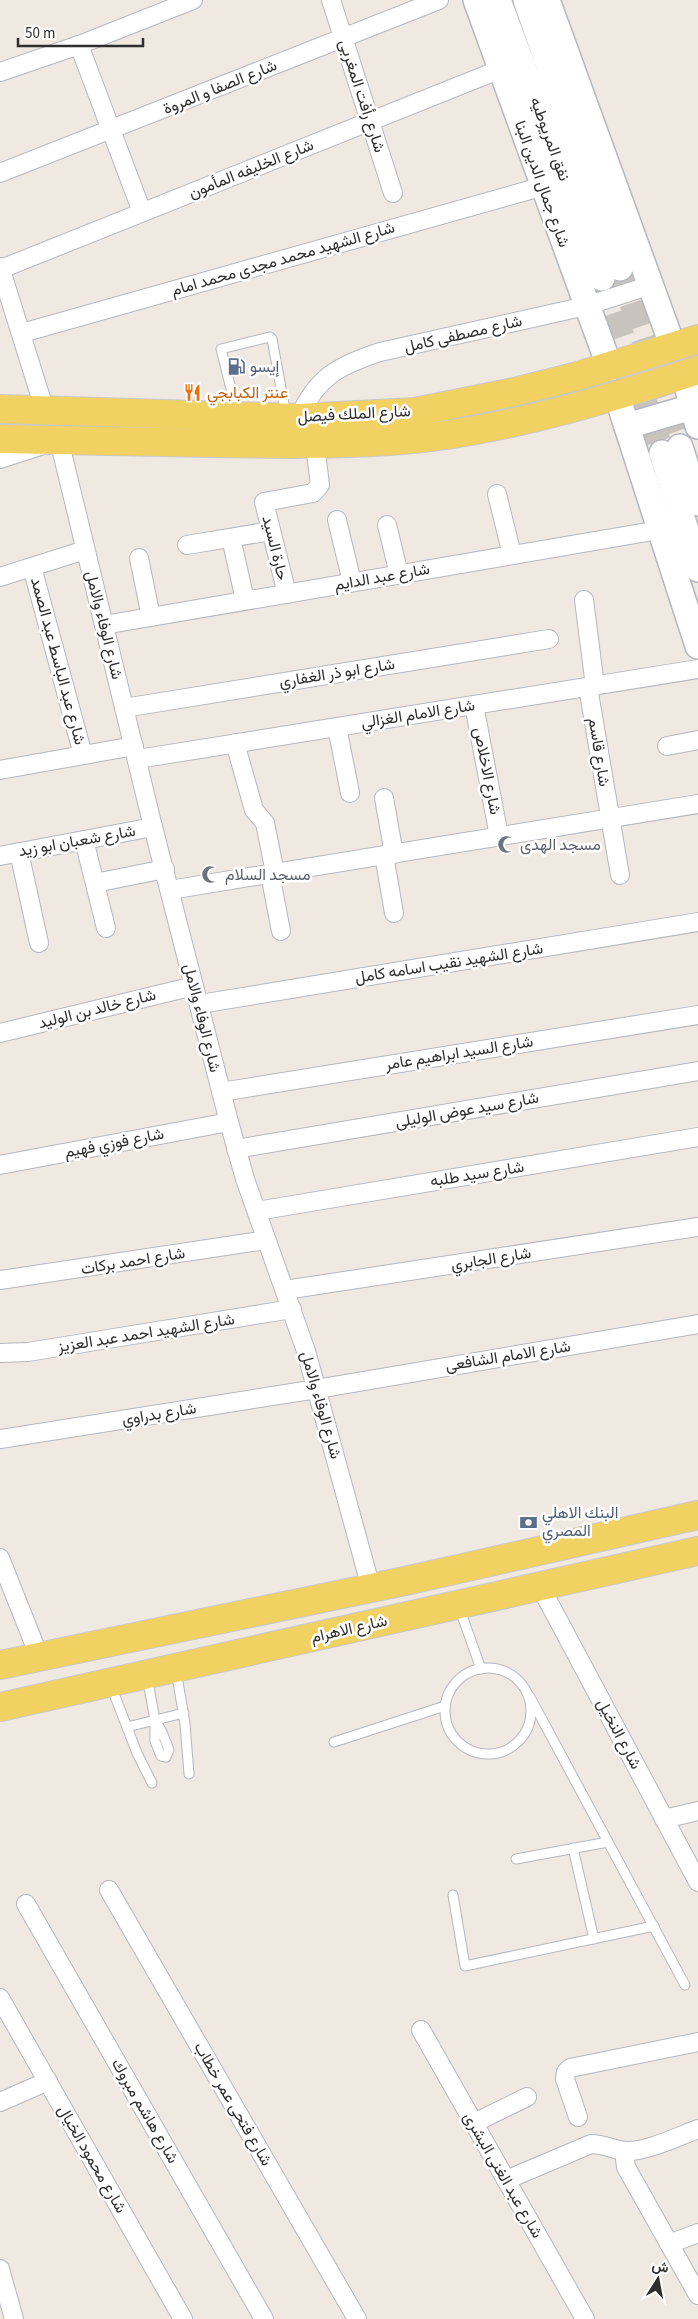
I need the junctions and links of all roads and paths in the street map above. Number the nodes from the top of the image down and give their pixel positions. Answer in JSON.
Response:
{"nodes":[{"id":1,"x":193,"y":0,"type":"edge"},
{"id":2,"x":331,"y":0,"type":"edge"},
{"id":3,"x":439,"y":0,"type":"edge"},
{"id":4,"x":476,"y":0,"type":"edge"},
{"id":5,"x":498,"y":0,"type":"edge"},
{"id":6,"x":526,"y":0,"type":"edge"},
{"id":7,"x":547,"y":0,"type":"edge"},
{"id":8,"x":343,"y":38,"type":"junction"},
{"id":9,"x":79,"y":45,"type":"junction"},
{"id":10,"x":501,"y":69,"type":"junction"},
{"id":11,"x":0,"y":72,"type":"edge"},
{"id":12,"x":371,"y":121,"type":"junction"},
{"id":13,"x":112,"y":130,"type":"junction"},
{"id":14,"x":0,"y":174,"type":"edge"},
{"id":15,"x":544,"y":186,"type":"junction"},
{"id":16,"x":393,"y":193,"type":"dead end"},
{"id":17,"x":142,"y":212,"type":"junction"},
{"id":18,"x":0,"y":268,"type":"edge"},
{"id":19,"x":651,"y":285,"type":"junction"},
{"id":20,"x":586,"y":306,"type":"junction"},
{"id":21,"x":22,"y":332,"type":"junction"},
{"id":22,"x":686,"y":343,"type":"edge"},
{"id":23,"x":610,"y":368,"type":"junction"},
{"id":24,"x":691,"y":373,"type":"edge"},
{"id":25,"x":617,"y":396,"type":"junction"},
{"id":26,"x":0,"y":409,"type":"edge"},
{"id":27,"x":45,"y":411,"type":"junction"},
{"id":28,"x":238,"y":416,"type":"junction"},
{"id":29,"x":695,"y":417,"type":"edge"},
{"id":30,"x":293,"y":418,"type":"junction"},
{"id":31,"x":627,"y":426,"type":"junction"},
{"id":32,"x":0,"y":439,"type":"edge"},
{"id":33,"x":59,"y":440,"type":"junction"},
{"id":34,"x":315,"y":444,"type":"junction"},
{"id":35,"x":0,"y":459,"type":"edge"},
{"id":36,"x":497,"y":494,"type":"dead end"},
{"id":37,"x":698,"y":503,"type":"edge"},
{"id":38,"x":337,"y":520,"type":"dead end"},
{"id":39,"x":387,"y":524,"type":"dead end"},
{"id":40,"x":659,"y":530,"type":"junction"},
{"id":41,"x":271,"y":531,"type":"junction"},
{"id":42,"x":231,"y":538,"type":"junction"},
{"id":43,"x":187,"y":545,"type":"dead end"},
{"id":44,"x":86,"y":550,"type":"junction"},
{"id":45,"x":512,"y":555,"type":"junction"},
{"id":46,"x":139,"y":558,"type":"dead end"},
{"id":47,"x":32,"y":567,"type":"junction"},
{"id":48,"x":698,"y":570,"type":"edge"},
{"id":49,"x":399,"y":574,"type":"junction"},
{"id":50,"x":0,"y":578,"type":"edge"},
{"id":51,"x":352,"y":582,"type":"junction"},
{"id":52,"x":287,"y":594,"type":"junction"},
{"id":53,"x":244,"y":600,"type":"junction"},
{"id":54,"x":584,"y":600,"type":"dead end"},
{"id":55,"x":151,"y":617,"type":"junction"},
{"id":56,"x":104,"y":625,"type":"junction"},
{"id":57,"x":549,"y":639,"type":"dead end"},
{"id":58,"x":698,"y":646,"type":"edge"},
{"id":59,"x":698,"y":669,"type":"edge"},
{"id":60,"x":591,"y":686,"type":"junction"},
{"id":61,"x":474,"y":705,"type":"junction"},
{"id":62,"x":124,"y":708,"type":"junction"},
{"id":63,"x":336,"y":727,"type":"junction"},
{"id":64,"x":698,"y":740,"type":"edge"},
{"id":65,"x":235,"y":743,"type":"junction"},
{"id":66,"x":667,"y":746,"type":"dead end"},
{"id":67,"x":136,"y":752,"type":"junction"},
{"id":68,"x":83,"y":755,"type":"junction"},
{"id":69,"x":0,"y":770,"type":"edge"},
{"id":70,"x":350,"y":793,"type":"dead end"},
{"id":71,"x":384,"y":798,"type":"dead end"},
{"id":72,"x":698,"y":804,"type":"edge"},
{"id":73,"x":609,"y":818,"type":"junction"},
{"id":74,"x":153,"y":827,"type":"junction"},
{"id":75,"x":500,"y":836,"type":"junction"},
{"id":76,"x":84,"y":840,"type":"junction"},
{"id":77,"x":19,"y":852,"type":"junction"},
{"id":78,"x":389,"y":855,"type":"junction"},
{"id":79,"x":0,"y":856,"type":"edge"},
{"id":80,"x":165,"y":869,"type":"junction"},
{"id":81,"x":272,"y":874,"type":"junction"},
{"id":82,"x":620,"y":875,"type":"dead end"},
{"id":83,"x":95,"y":883,"type":"junction"},
{"id":84,"x":170,"y":890,"type":"junction"},
{"id":85,"x":394,"y":913,"type":"dead end"},
{"id":86,"x":698,"y":922,"type":"edge"},
{"id":87,"x":106,"y":928,"type":"dead end"},
{"id":88,"x":282,"y":931,"type":"dead end"},
{"id":89,"x":39,"y":943,"type":"dead end"},
{"id":90,"x":194,"y":986,"type":"junction"},
{"id":91,"x":200,"y":1004,"type":"junction"},
{"id":92,"x":698,"y":1015,"type":"edge"},
{"id":93,"x":0,"y":1033,"type":"edge"},
{"id":94,"x":698,"y":1071,"type":"edge"},
{"id":95,"x":221,"y":1092,"type":"junction"},
{"id":96,"x":229,"y":1122,"type":"junction"},
{"id":97,"x":698,"y":1137,"type":"edge"},
{"id":98,"x":236,"y":1149,"type":"junction"},
{"id":99,"x":0,"y":1165,"type":"edge"},
{"id":100,"x":257,"y":1210,"type":"junction"},
{"id":101,"x":698,"y":1227,"type":"edge"},
{"id":102,"x":266,"y":1240,"type":"junction"},
{"id":103,"x":0,"y":1280,"type":"edge"},
{"id":104,"x":285,"y":1290,"type":"junction"},
{"id":105,"x":292,"y":1310,"type":"junction"},
{"id":106,"x":698,"y":1324,"type":"edge"},
{"id":107,"x":0,"y":1353,"type":"edge"},
{"id":108,"x":318,"y":1389,"type":"junction"},
{"id":109,"x":0,"y":1439,"type":"edge"},
{"id":110,"x":698,"y":1515,"type":"edge"},
{"id":111,"x":698,"y":1551,"type":"edge"},
{"id":112,"x":0,"y":1558,"type":"edge"},
{"id":113,"x":540,"y":1586,"type":"junction"},
{"id":114,"x":371,"y":1588,"type":"junction"},
{"id":115,"x":459,"y":1604,"type":"junction"},
{"id":116,"x":20,"y":1660,"type":"edge"},
{"id":117,"x":175,"y":1668,"type":"junction"},
{"id":118,"x":481,"y":1669,"type":"junction"},
{"id":119,"x":147,"y":1675,"type":"junction"},
{"id":120,"x":110,"y":1683,"type":"junction"},
{"id":121,"x":530,"y":1697,"type":"junction"},
{"id":122,"x":27,"y":1702,"type":"junction"},
{"id":123,"x":445,"y":1706,"type":"junction"},
{"id":124,"x":0,"y":1707,"type":"edge"},
{"id":125,"x":184,"y":1713,"type":"junction"},
{"id":126,"x":154,"y":1720,"type":"junction"},
{"id":127,"x":127,"y":1726,"type":"junction"},
{"id":128,"x":334,"y":1742,"type":"dead end"},
{"id":129,"x":188,"y":1774,"type":"dead end"},
{"id":130,"x":152,"y":1782,"type":"dead end"},
{"id":131,"x":698,"y":1811,"type":"edge"},
{"id":132,"x":664,"y":1819,"type":"junction"},
{"id":133,"x":608,"y":1842,"type":"junction"},
{"id":134,"x":573,"y":1848,"type":"junction"},
{"id":135,"x":516,"y":1859,"type":"dead end"},
{"id":136,"x":698,"y":1882,"type":"edge"},
{"id":137,"x":109,"y":1890,"type":"dead end"},
{"id":138,"x":453,"y":1895,"type":"dead end"},
{"id":139,"x":26,"y":1904,"type":"dead end"},
{"id":140,"x":654,"y":1926,"type":"junction"},
{"id":141,"x":594,"y":1939,"type":"junction"},
{"id":142,"x":685,"y":1984,"type":"dead end"},
{"id":143,"x":0,"y":1998,"type":"edge"},
{"id":144,"x":421,"y":2030,"type":"dead end"},
{"id":145,"x":698,"y":2042,"type":"edge"},
{"id":146,"x":48,"y":2081,"type":"junction"},
{"id":147,"x":527,"y":2097,"type":"dead end"},
{"id":148,"x":0,"y":2102,"type":"edge"},
{"id":149,"x":578,"y":2117,"type":"dead end"},
{"id":150,"x":474,"y":2123,"type":"junction"},
{"id":151,"x":698,"y":2129,"type":"edge"},
{"id":152,"x":624,"y":2151,"type":"junction"},
{"id":153,"x":506,"y":2180,"type":"junction"},
{"id":154,"x":698,"y":2233,"type":"edge"},
{"id":155,"x":669,"y":2244,"type":"junction"},
{"id":156,"x":0,"y":2269,"type":"edge"},
{"id":157,"x":698,"y":2295,"type":"edge"},
{"id":158,"x":14,"y":2319,"type":"edge"},
{"id":159,"x":183,"y":2319,"type":"edge"},
{"id":160,"x":264,"y":2319,"type":"edge"},
{"id":161,"x":357,"y":2319,"type":"edge"},
{"id":162,"x":585,"y":2319,"type":"edge"}],
"edges":[{"from":1,"to":9,"type":"street"},
{"from":2,"to":8,"type":"street","name":"شارع رأفت المغربى"},
{"from":3,"to":8,"type":"street","name":"شارع الصفا و المروة"},
{"from":4,"to":10,"type":"main road","name":"شارع جمال الدين البنا"},
{"from":5,"to":6,"type":"main road","name":"نفق المريوطيه"},
{"from":7,"to":19,"type":"main road"},
{"from":8,"to":12,"type":"street","name":"شارع رأفت المغربى"},
{"from":8,"to":13,"type":"street","name":"شارع الصفا و المروة"},
{"from":9,"to":11,"type":"street"},
{"from":9,"to":13,"type":"street"},
{"from":10,"to":12,"type":"street","name":"شارع الخليفه المأمون"},
{"from":10,"to":15,"type":"main road","name":"شارع جمال الدين البنا"},
{"from":12,"to":16,"type":"street","name":"شارع رأفت المغربى"},
{"from":12,"to":17,"type":"street","name":"شارع الخليفه المأمون"},
{"from":13,"to":14,"type":"street","name":"شارع الصفا و المروة"},
{"from":13,"to":17,"type":"street"},
{"from":15,"to":20,"type":"main road","name":"شارع جمال الدين البنا"},
{"from":15,"to":21,"type":"street","name":"شارع الشهيد محمد مجدى محمد امام"},
{"from":17,"to":18,"type":"street","name":"شارع الخليفه المأمون"},
{"from":18,"to":21,"type":"street"},
{"from":19,"to":20,"type":"street","name":"شارع مصطفى كامل"},
{"from":19,"to":22,"type":"main road"},
{"from":20,"to":23,"type":"main road","name":"شارع جمال الدين البنا"},
{"from":20,"to":30,"type":"street","name":"شارع مصطفى كامل"},
{"from":21,"to":27,"type":"street"},
{"from":22,"to":23,"type":"main road","name":"شارع الملك فيصل"},
{"from":23,"to":30,"type":"main road","name":"شارع الملك فيصل"},
{"from":24,"to":25,"type":"main road","name":"شارع الملك فيصل"},
{"from":24,"to":29,"type":"main road"},
{"from":25,"to":31,"type":"main road"},
{"from":25,"to":34,"type":"main road","name":"شارع الملك فيصل"},
{"from":26,"to":27,"type":"main road","name":"شارع الملك فيصل"},
{"from":27,"to":28,"type":"main road","name":"شارع الملك فيصل"},
{"from":28,"to":30,"type":"main road","name":"شارع الملك فيصل"},
{"from":28,"to":30,"type":"lane"},
{"from":29,"to":31,"type":"main road"},
{"from":31,"to":40,"type":"main road"},
{"from":32,"to":33,"type":"main road","name":"شارع الملك فيصل"},
{"from":33,"to":34,"type":"main road","name":"شارع الملك فيصل"},
{"from":33,"to":35,"type":"street"},
{"from":33,"to":44,"type":"street","name":"شارع الوفاء والامل"},
{"from":34,"to":41,"type":"street","name":"حارة السيد"},
{"from":36,"to":45,"type":"street"},
{"from":37,"to":48,"type":"main road"},
{"from":38,"to":51,"type":"street"},
{"from":39,"to":49,"type":"street"},
{"from":40,"to":45,"type":"street","name":"شارع عبد الدايم"},
{"from":40,"to":58,"type":"main road"},
{"from":41,"to":42,"type":"street"},
{"from":41,"to":52,"type":"street","name":"حارة السيد"},
{"from":42,"to":43,"type":"street"},
{"from":42,"to":53,"type":"street"},
{"from":44,"to":47,"type":"street"},
{"from":44,"to":56,"type":"street","name":"شارع الوفاء والامل"},
{"from":45,"to":49,"type":"street","name":"شارع عبد الدايم"},
{"from":46,"to":55,"type":"street"},
{"from":47,"to":50,"type":"street"},
{"from":47,"to":68,"type":"street","name":"شارع عبد الباسط عبد الصمد"},
{"from":49,"to":51,"type":"street","name":"شارع عبد الدايم"},
{"from":51,"to":52,"type":"street","name":"شارع عبد الدايم"},
{"from":52,"to":53,"type":"street","name":"شارع عبد الدايم"},
{"from":53,"to":55,"type":"street","name":"شارع عبد الدايم"},
{"from":54,"to":60,"type":"street","name":"شارع قاسم"},
{"from":55,"to":56,"type":"street","name":"شارع عبد الدايم"},
{"from":56,"to":62,"type":"street","name":"شارع الوفاء والامل"},
{"from":57,"to":62,"type":"street","name":"شارع ابو ذر الغفاري"},
{"from":59,"to":60,"type":"street","name":"شارع الامام الغزالي"},
{"from":60,"to":61,"type":"street","name":"شارع الامام الغزالي"},
{"from":60,"to":73,"type":"street","name":"شارع قاسم"},
{"from":61,"to":63,"type":"street","name":"شارع الامام الغزالي"},
{"from":61,"to":75,"type":"street","name":"شارع الاخلاص"},
{"from":62,"to":67,"type":"street","name":"شارع الوفاء والامل"},
{"from":63,"to":65,"type":"street","name":"شارع الامام الغزالي"},
{"from":63,"to":70,"type":"street"},
{"from":64,"to":66,"type":"street"},
{"from":65,"to":67,"type":"street","name":"شارع الامام الغزالي"},
{"from":65,"to":81,"type":"street"},
{"from":67,"to":68,"type":"street","name":"شارع الامام الغزالي"},
{"from":67,"to":74,"type":"street","name":"شارع الوفاء والامل"},
{"from":68,"to":69,"type":"street","name":"شارع الامام الغزالي"},
{"from":71,"to":78,"type":"street"},
{"from":72,"to":73,"type":"street"},
{"from":73,"to":75,"type":"street"},
{"from":73,"to":82,"type":"street","name":"شارع قاسم"},
{"from":74,"to":76,"type":"street","name":"شارع شعبان ابو زيد"},
{"from":74,"to":80,"type":"street","name":"شارع الوفاء والامل"},
{"from":75,"to":78,"type":"street"},
{"from":76,"to":77,"type":"street","name":"شارع شعبان ابو زيد"},
{"from":76,"to":83,"type":"street"},
{"from":77,"to":79,"type":"street","name":"شارع شعبان ابو زيد"},
{"from":77,"to":89,"type":"street"},
{"from":78,"to":81,"type":"street"},
{"from":78,"to":85,"type":"street"},
{"from":80,"to":83,"type":"street"},
{"from":80,"to":84,"type":"street","name":"شارع الوفاء والامل"},
{"from":81,"to":84,"type":"street"},
{"from":81,"to":88,"type":"street"},
{"from":83,"to":87,"type":"street"},
{"from":84,"to":90,"type":"street","name":"شارع الوفاء والامل"},
{"from":86,"to":91,"type":"street","name":"شارع الشهيد نقيب اسامه كامل"},
{"from":90,"to":91,"type":"street","name":"شارع الوفاء والامل"},
{"from":90,"to":93,"type":"street","name":"شارع خالد بن الوليد"},
{"from":91,"to":95,"type":"street","name":"شارع الوفاء والامل"},
{"from":92,"to":95,"type":"street","name":"شارع السيد ابراهيم عامر"},
{"from":94,"to":98,"type":"street","name":"شارع سيد عوض الوليلى"},
{"from":95,"to":96,"type":"street","name":"شارع الوفاء والامل"},
{"from":96,"to":98,"type":"street","name":"شارع الوفاء والامل"},
{"from":96,"to":99,"type":"street","name":"شارع فوزي فهيم"},
{"from":97,"to":100,"type":"street","name":"شارع سيد طلبه"},
{"from":98,"to":100,"type":"street","name":"شارع الوفاء والامل"},
{"from":100,"to":102,"type":"street","name":"شارع الوفاء والامل"},
{"from":101,"to":104,"type":"street","name":"شارع الجابري"},
{"from":102,"to":103,"type":"street","name":"شارع احمد بركات"},
{"from":102,"to":104,"type":"street","name":"شارع الوفاء والامل"},
{"from":104,"to":105,"type":"street","name":"شارع الوفاء والامل"},
{"from":105,"to":107,"type":"street","name":"شارع الشهيد احمد عبد العزيز"},
{"from":105,"to":108,"type":"street","name":"شارع الوفاء والامل"},
{"from":106,"to":108,"type":"street","name":"شارع الامام الشافعى"},
{"from":108,"to":109,"type":"street","name":"شارع بدراوي"},
{"from":108,"to":114,"type":"street","name":"شارع الوفاء والامل"},
{"from":110,"to":114,"type":"main road"},
{"from":111,"to":113,"type":"main road","name":"شارع الاهرام"},
{"from":112,"to":116,"type":"street"},
{"from":113,"to":115,"type":"main road","name":"شارع الاهرام"},
{"from":113,"to":132,"type":"street","name":"شارع النخيل"},
{"from":114,"to":116,"type":"main road"},
{"from":115,"to":117,"type":"main road","name":"شارع الاهرام"},
{"from":115,"to":118,"type":"lane"},
{"from":116,"to":122,"type":"main road"},
{"from":117,"to":119,"type":"main road","name":"شارع الاهرام"},
{"from":117,"to":125,"type":"lane"},
{"from":118,"to":121,"type":"lane"},
{"from":118,"to":123,"type":"lane"},
{"from":119,"to":120,"type":"main road","name":"شارع الاهرام"},
{"from":119,"to":126,"type":"lane"},
{"from":120,"to":122,"type":"main road","name":"شارع الاهرام"},
{"from":120,"to":127,"type":"lane"},
{"from":121,"to":123,"type":"lane"},
{"from":121,"to":133,"type":"lane"},
{"from":122,"to":124,"type":"main road","name":"شارع الاهرام"},
{"from":123,"to":128,"type":"lane"},
{"from":125,"to":126,"type":"lane"},
{"from":125,"to":129,"type":"lane"},
{"from":126,"to":127,"type":"lane"},
{"from":127,"to":130,"type":"lane"},
{"from":131,"to":132,"type":"street"},
{"from":132,"to":136,"type":"street","name":"شارع النخيل"},
{"from":133,"to":134,"type":"lane"},
{"from":133,"to":140,"type":"lane"},
{"from":134,"to":135,"type":"lane"},
{"from":134,"to":141,"type":"lane"},
{"from":137,"to":161,"type":"street","name":"شارع فتحى عمر خطاب"},
{"from":138,"to":141,"type":"lane"},
{"from":139,"to":160,"type":"street","name":"شارع هاشم مبروك"},
{"from":140,"to":141,"type":"lane"},
{"from":140,"to":142,"type":"lane"},
{"from":143,"to":146,"type":"street","name":"شارع محمود الخيال"},
{"from":144,"to":150,"type":"street","name":"شارع عبد الغنى البشرى"},
{"from":145,"to":149,"type":"street"},
{"from":146,"to":148,"type":"street"},
{"from":146,"to":159,"type":"street","name":"شارع محمود الخيال"},
{"from":147,"to":150,"type":"street"},
{"from":150,"to":153,"type":"street","name":"شارع عبد الغنى البشرى"},
{"from":151,"to":152,"type":"street"},
{"from":152,"to":153,"type":"street"},
{"from":152,"to":155,"type":"street"},
{"from":153,"to":162,"type":"street","name":"شارع عبد الغنى البشرى"},
{"from":154,"to":155,"type":"street"},
{"from":155,"to":157,"type":"street"},
{"from":156,"to":158,"type":"street"}]}
